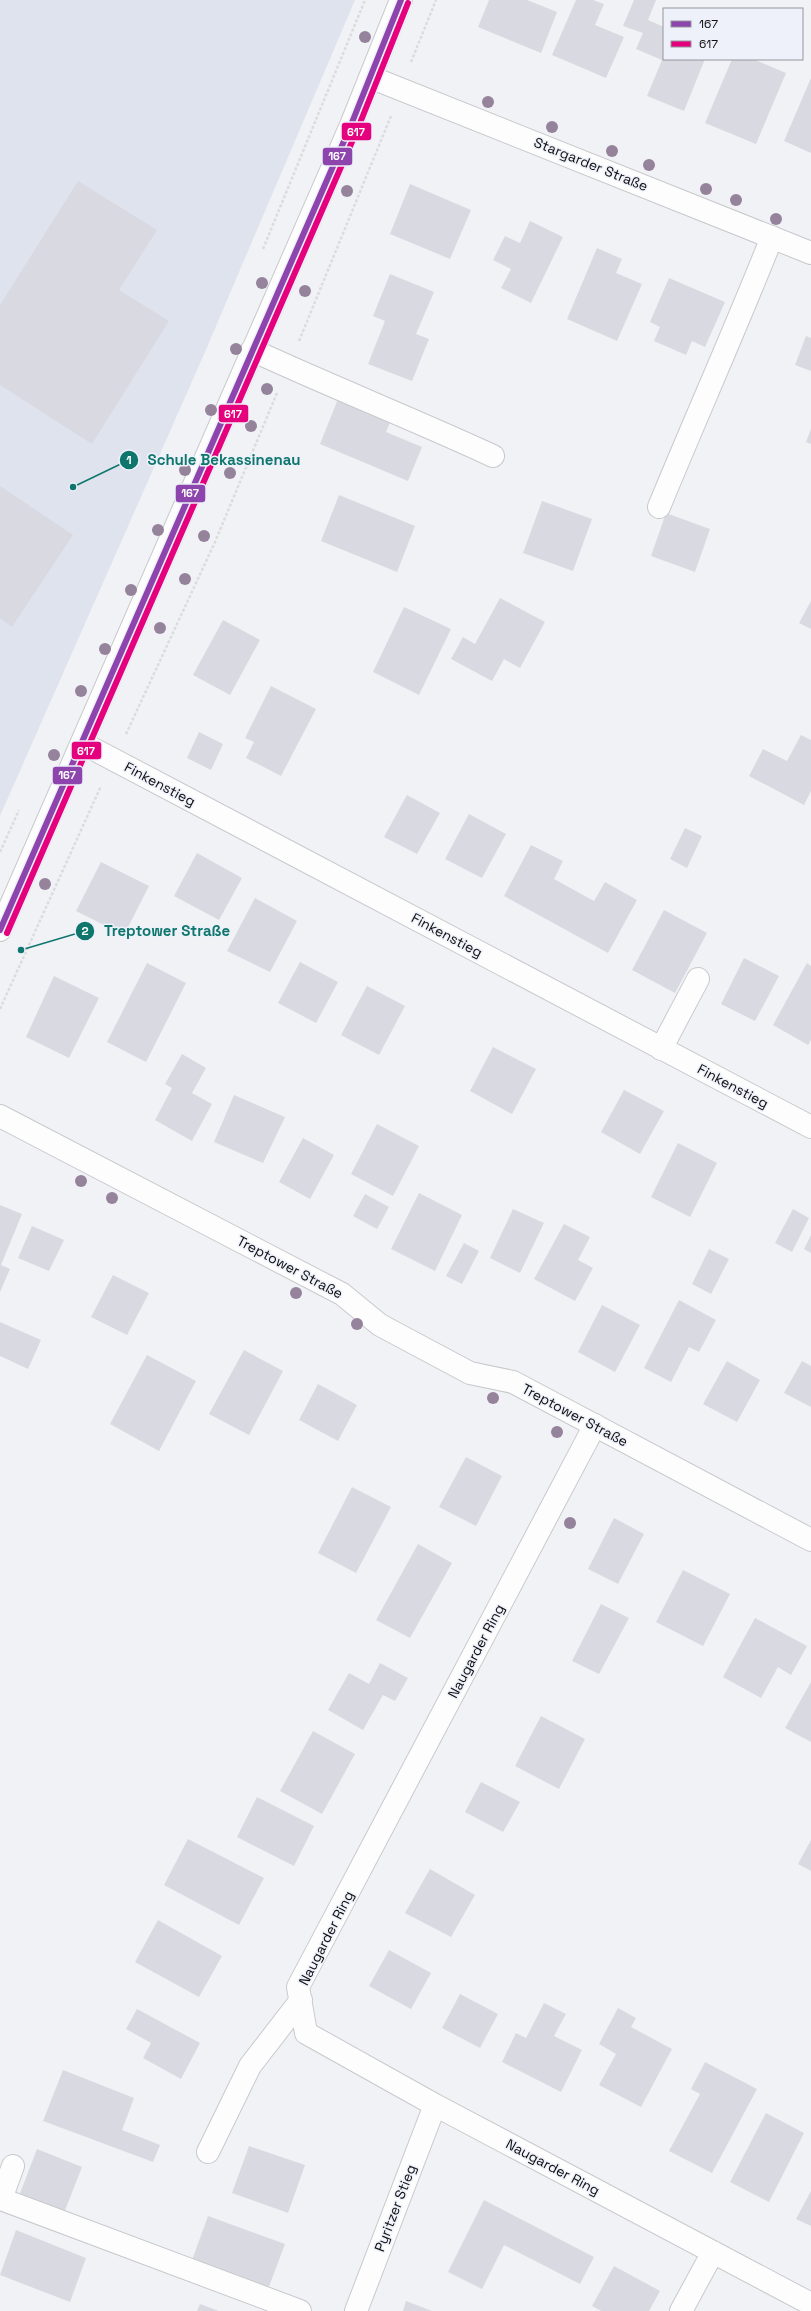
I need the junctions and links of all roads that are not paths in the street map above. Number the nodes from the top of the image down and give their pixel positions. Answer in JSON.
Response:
{"nodes":[{"id":1,"x":401,"y":0,"type":"edge"},
{"id":2,"x":370,"y":77,"type":"junction"},
{"id":3,"x":772,"y":237,"type":"junction"},
{"id":4,"x":811,"y":253,"type":"edge"},
{"id":5,"x":252,"y":350,"type":"junction"},
{"id":6,"x":493,"y":456,"type":"dead end"},
{"id":7,"x":659,"y":507,"type":"dead end"},
{"id":8,"x":82,"y":743,"type":"junction"},
{"id":9,"x":0,"y":930,"type":"edge"},
{"id":10,"x":698,"y":979,"type":"dead end"},
{"id":11,"x":661,"y":1048,"type":"junction"},
{"id":12,"x":0,"y":1116,"type":"edge"},
{"id":13,"x":811,"y":1128,"type":"edge"},
{"id":14,"x":595,"y":1425,"type":"junction"},
{"id":15,"x":811,"y":1540,"type":"edge"},
{"id":16,"x":301,"y":2000,"type":"junction"},
{"id":17,"x":435,"y":2105,"type":"junction"},
{"id":18,"x":208,"y":2152,"type":"dead end"},
{"id":19,"x":13,"y":2166,"type":"dead end"},
{"id":20,"x":713,"y":2252,"type":"junction"},
{"id":21,"x":811,"y":2304,"type":"edge"},
{"id":22,"x":300,"y":2311,"type":"edge"},
{"id":23,"x":356,"y":2311,"type":"edge"},
{"id":24,"x":681,"y":2311,"type":"edge"}],
"edges":[{"from":1,"to":2,"type":"street"},
{"from":2,"to":3,"type":"street","name":"Stargarder Straße"},
{"from":2,"to":5,"type":"street"},
{"from":3,"to":4,"type":"street","name":"Stargarder Straße"},
{"from":3,"to":7,"type":"street"},
{"from":5,"to":6,"type":"street"},
{"from":5,"to":8,"type":"street"},
{"from":8,"to":9,"type":"street"},
{"from":8,"to":11,"type":"street","name":"Finkenstieg"},
{"from":10,"to":11,"type":"street"},
{"from":11,"to":13,"type":"street","name":"Finkenstieg"},
{"from":12,"to":14,"type":"street","name":"Treptower Straße"},
{"from":14,"to":15,"type":"street","name":"Treptower Straße"},
{"from":14,"to":16,"type":"street","name":"Naugarder Ring"},
{"from":16,"to":17,"type":"street","name":"Naugarder Ring"},
{"from":16,"to":18,"type":"street"},
{"from":17,"to":20,"type":"street","name":"Naugarder Ring"},
{"from":17,"to":23,"type":"street","name":"Pyritzer Stieg"},
{"from":19,"to":22,"type":"street"},
{"from":20,"to":21,"type":"street","name":"Naugarder Ring"},
{"from":20,"to":24,"type":"street"}]}
